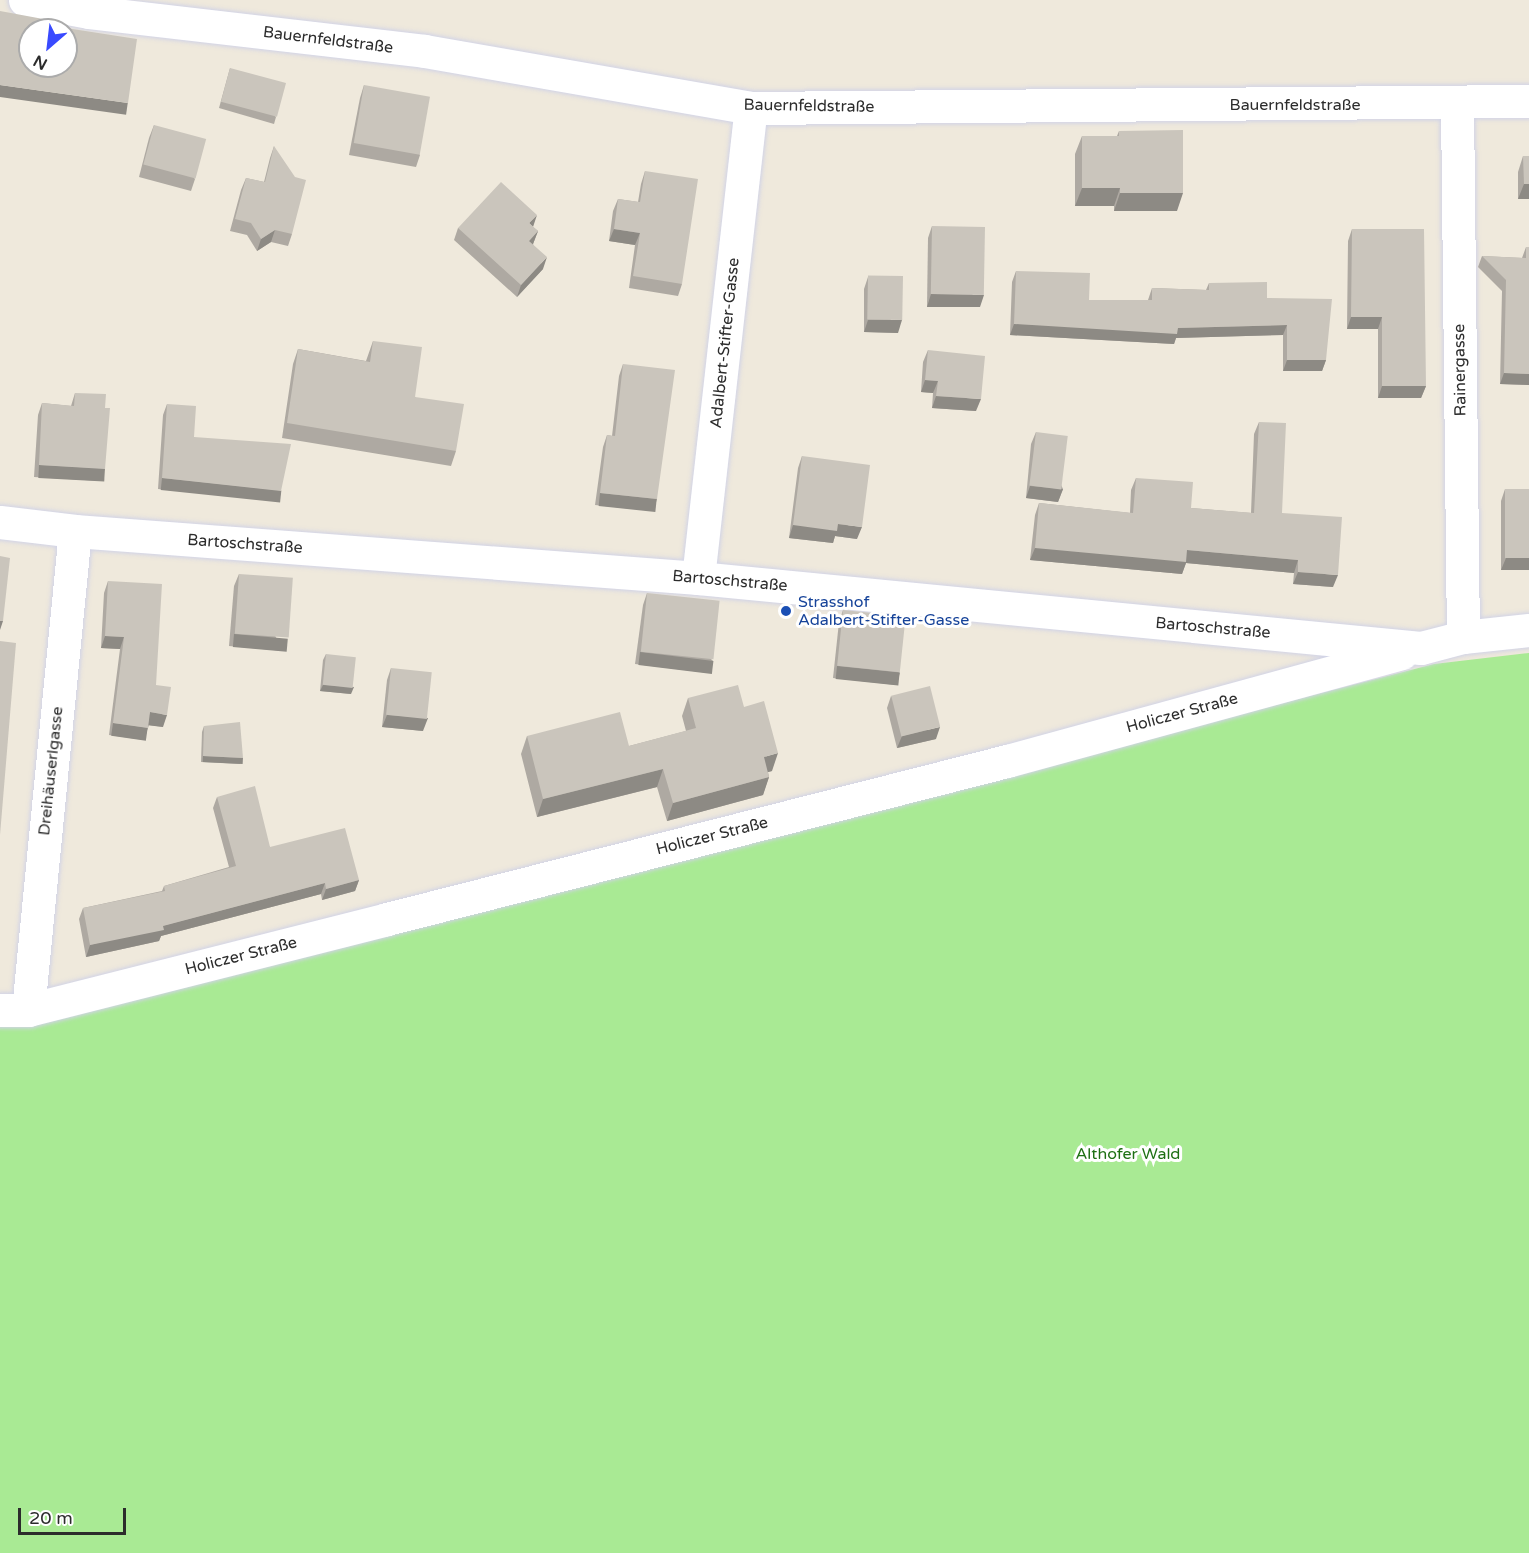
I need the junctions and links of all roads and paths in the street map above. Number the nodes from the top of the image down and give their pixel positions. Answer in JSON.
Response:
{"nodes":[{"id":1,"x":25,"y":0,"type":"edge"},
{"id":2,"x":1529,"y":101,"type":"edge"},
{"id":3,"x":1457,"y":104,"type":"junction"},
{"id":4,"x":751,"y":108,"type":"junction"},
{"id":5,"x":0,"y":522,"type":"edge"},
{"id":6,"x":75,"y":531,"type":"junction"},
{"id":7,"x":698,"y":578,"type":"junction"},
{"id":8,"x":1529,"y":630,"type":"edge"},
{"id":9,"x":1463,"y":637,"type":"junction"},
{"id":10,"x":1421,"y":648,"type":"junction"},
{"id":11,"x":14,"y":1010,"type":"edge"}],
"edges":[{"from":1,"to":4,"type":"street","name":"Bauernfeldstraße"},
{"from":2,"to":3,"type":"street","name":"Bauernfeldstraße"},
{"from":3,"to":4,"type":"street","name":"Bauernfeldstraße"},
{"from":3,"to":9,"type":"street","name":"Rainergasse"},
{"from":4,"to":7,"type":"street","name":"Adalbert-Stifter-Gasse"},
{"from":5,"to":6,"type":"street","name":"Bartoschstraße"},
{"from":6,"to":7,"type":"street","name":"Bartoschstraße"},
{"from":6,"to":11,"type":"street","name":"Dreihäuserlgasse"},
{"from":7,"to":10,"type":"street","name":"Bartoschstraße"},
{"from":8,"to":9,"type":"street","name":"Bartoschstraße"},
{"from":9,"to":10,"type":"street","name":"Bartoschstraße"},
{"from":10,"to":11,"type":"street","name":"Holiczer Straße"}]}
